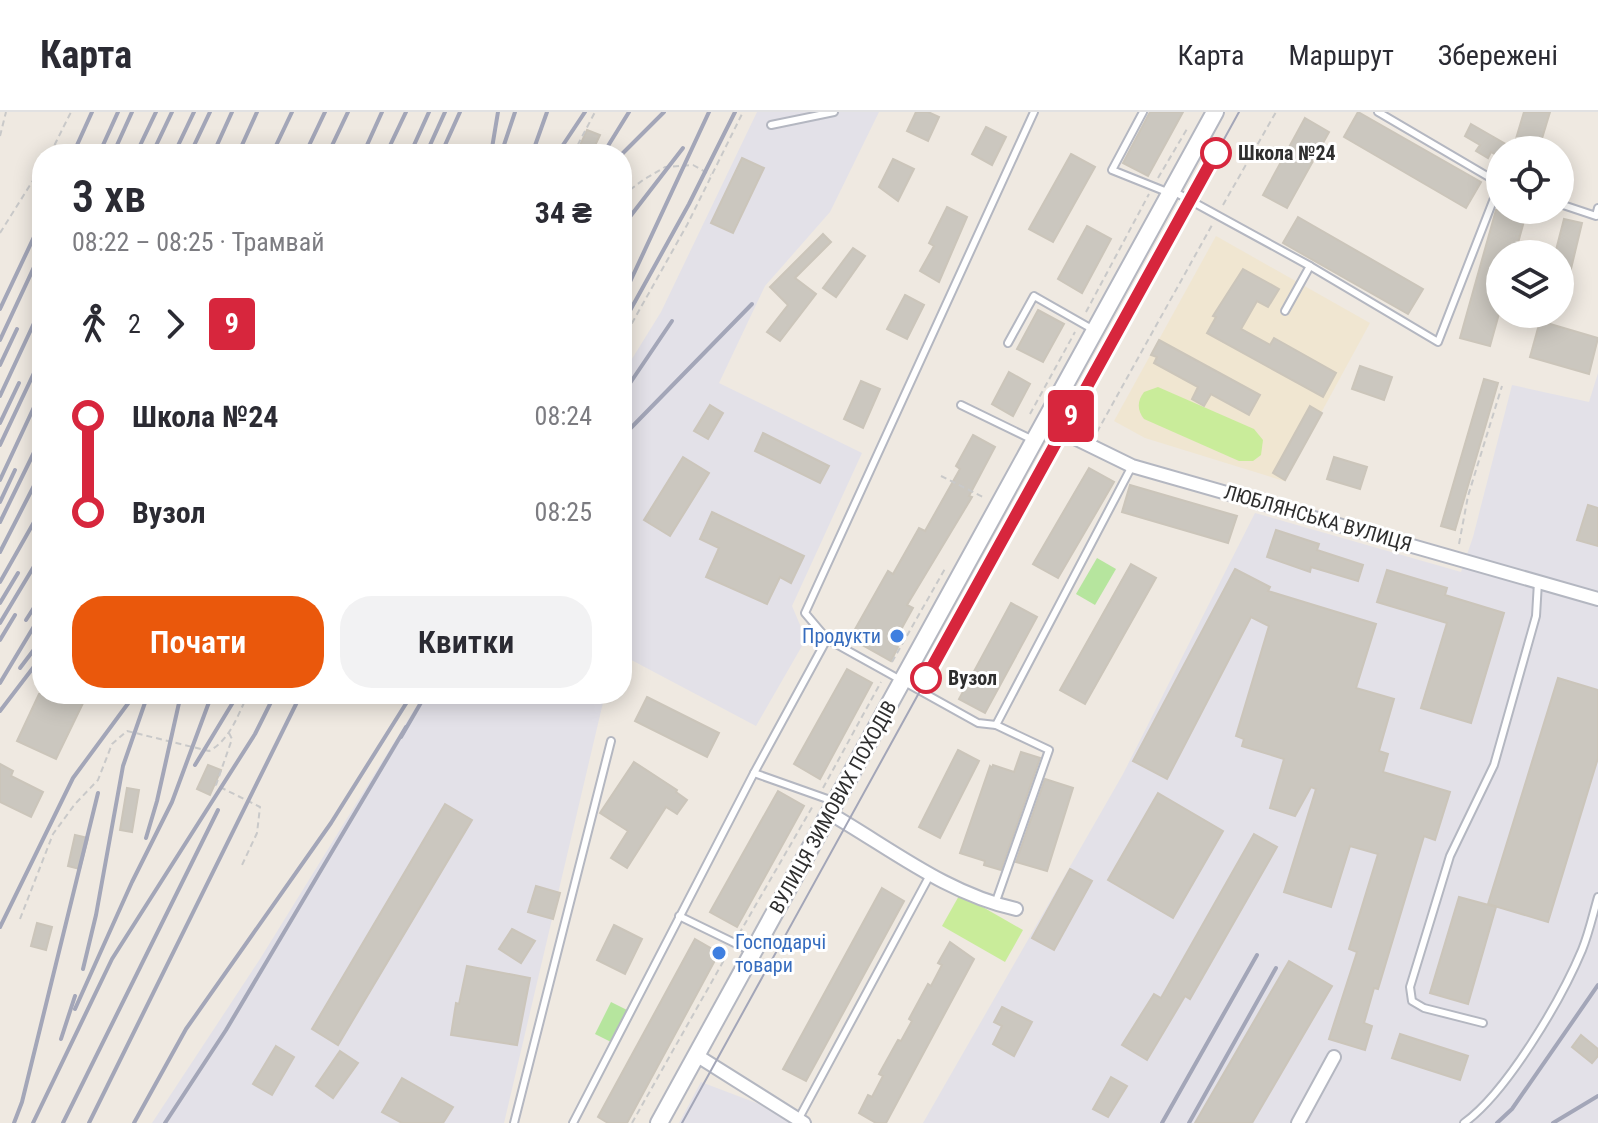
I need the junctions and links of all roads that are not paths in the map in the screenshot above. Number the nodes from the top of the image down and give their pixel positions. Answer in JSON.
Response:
{"nodes":[{"id":1,"x":834,"y":112,"type":"edge"},
{"id":2,"x":1034,"y":112,"type":"edge"},
{"id":3,"x":1143,"y":112,"type":"edge"},
{"id":4,"x":1215,"y":112,"type":"edge"},
{"id":5,"x":1378,"y":112,"type":"edge"},
{"id":6,"x":771,"y":125,"type":"dead end"},
{"id":7,"x":1486,"y":175,"type":"edge"},
{"id":8,"x":1171,"y":192,"type":"junction"},
{"id":9,"x":1598,"y":208,"type":"edge"},
{"id":10,"x":1574,"y":209,"type":"edge"},
{"id":11,"x":1486,"y":217,"type":"edge"},
{"id":12,"x":1310,"y":266,"type":"junction"},
{"id":13,"x":1285,"y":311,"type":"dead end"},
{"id":14,"x":1088,"y":326,"type":"junction"},
{"id":15,"x":1008,"y":343,"type":"dead end"},
{"id":16,"x":961,"y":405,"type":"dead end"},
{"id":17,"x":1044,"y":423,"type":"junction"},
{"id":18,"x":1027,"y":438,"type":"junction"},
{"id":19,"x":1132,"y":466,"type":"junction"},
{"id":20,"x":1538,"y":582,"type":"junction"},
{"id":21,"x":1598,"y":599,"type":"edge"},
{"id":22,"x":827,"y":639,"type":"junction"},
{"id":23,"x":902,"y":681,"type":"junction"},
{"id":24,"x":996,"y":725,"type":"junction"},
{"id":25,"x":611,"y":741,"type":"dead end"},
{"id":26,"x":754,"y":773,"type":"junction"},
{"id":27,"x":828,"y":804,"type":"junction"},
{"id":28,"x":930,"y":875,"type":"junction"},
{"id":29,"x":1598,"y":897,"type":"edge"},
{"id":30,"x":995,"y":904,"type":"junction"},
{"id":31,"x":1016,"y":909,"type":"dead end"},
{"id":32,"x":679,"y":916,"type":"junction"},
{"id":33,"x":752,"y":952,"type":"junction"},
{"id":34,"x":1483,"y":1023,"type":"dead end"},
{"id":35,"x":696,"y":1055,"type":"junction"},
{"id":36,"x":1334,"y":1057,"type":"dead end"},
{"id":37,"x":801,"y":1121,"type":"edge"},
{"id":38,"x":514,"y":1123,"type":"edge"},
{"id":39,"x":573,"y":1123,"type":"edge"},
{"id":40,"x":659,"y":1123,"type":"edge"},
{"id":41,"x":1298,"y":1123,"type":"edge"},
{"id":42,"x":1464,"y":1123,"type":"edge"}],
"edges":[{"from":1,"to":6,"type":"lane"},
{"from":2,"to":22,"type":"lane"},
{"from":3,"to":8,"type":"lane"},
{"from":4,"to":8,"type":"main road","name":"ВУЛИЦЯ ЗИМОВИХ ПОХОДІВ"},
{"from":5,"to":7,"type":"lane"},
{"from":8,"to":12,"type":"lane"},
{"from":8,"to":14,"type":"main road","name":"ВУЛИЦЯ ЗИМОВИХ ПОХОДІВ"},
{"from":9,"to":10,"type":"lane"},
{"from":11,"to":12,"type":"lane"},
{"from":12,"to":13,"type":"lane"},
{"from":14,"to":15,"type":"lane"},
{"from":14,"to":17,"type":"main road","name":"ВУЛИЦЯ ЗИМОВИХ ПОХОДІВ"},
{"from":16,"to":18,"type":"lane"},
{"from":17,"to":18,"type":"main road","name":"ВУЛИЦЯ ЗИМОВИХ ПОХОДІВ"},
{"from":17,"to":19,"type":"street","name":"ЛЮБЛЯНСЬКА ВУЛИЦЯ"},
{"from":18,"to":23,"type":"main road","name":"ВУЛИЦЯ ЗИМОВИХ ПОХОДІВ"},
{"from":19,"to":20,"type":"street","name":"ЛЮБЛЯНСЬКА ВУЛИЦЯ"},
{"from":19,"to":24,"type":"lane"},
{"from":20,"to":21,"type":"street","name":"ЛЮБЛЯНСЬКА ВУЛИЦЯ"},
{"from":20,"to":34,"type":"lane"},
{"from":22,"to":23,"type":"lane"},
{"from":22,"to":26,"type":"lane"},
{"from":23,"to":24,"type":"lane"},
{"from":23,"to":27,"type":"main road","name":"ВУЛИЦЯ ЗИМОВИХ ПОХОДІВ"},
{"from":24,"to":30,"type":"lane"},
{"from":25,"to":38,"type":"lane"},
{"from":26,"to":27,"type":"lane"},
{"from":26,"to":32,"type":"lane"},
{"from":27,"to":28,"type":"street"},
{"from":27,"to":33,"type":"main road","name":"ВУЛИЦЯ ЗИМОВИХ ПОХОДІВ"},
{"from":28,"to":30,"type":"street"},
{"from":28,"to":37,"type":"lane"},
{"from":29,"to":42,"type":"lane"},
{"from":30,"to":31,"type":"street"},
{"from":32,"to":33,"type":"lane"},
{"from":32,"to":39,"type":"lane"},
{"from":33,"to":35,"type":"main road","name":"ВУЛИЦЯ ЗИМОВИХ ПОХОДІВ"},
{"from":35,"to":37,"type":"street"},
{"from":35,"to":40,"type":"main road","name":"ВУЛИЦЯ ЗИМОВИХ ПОХОДІВ"},
{"from":36,"to":41,"type":"street"}]}
